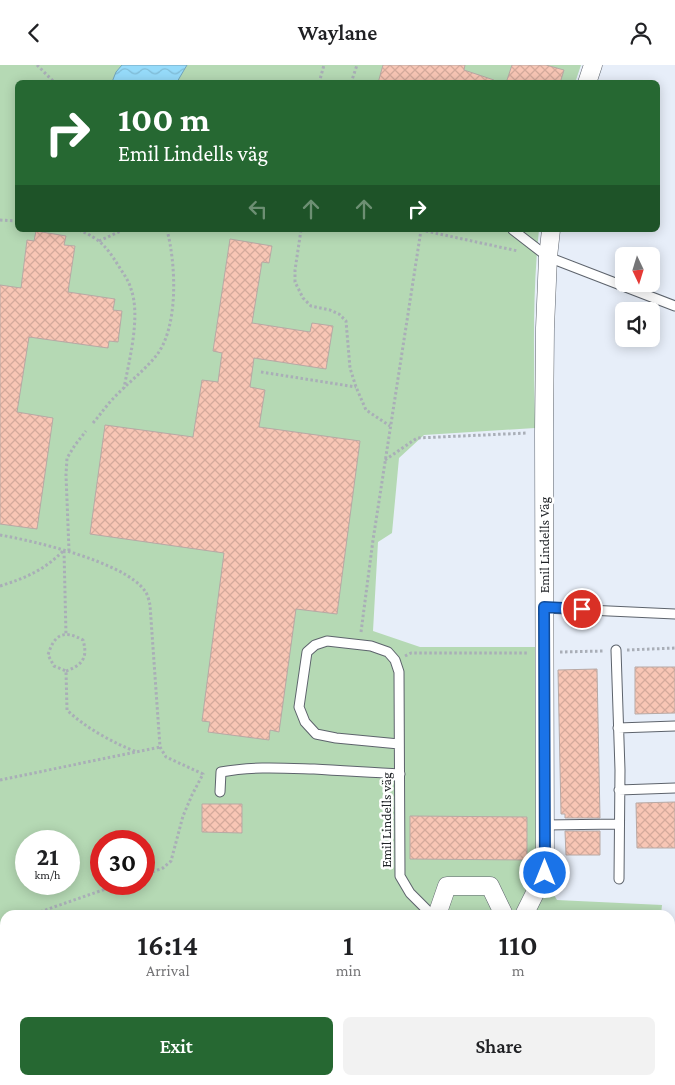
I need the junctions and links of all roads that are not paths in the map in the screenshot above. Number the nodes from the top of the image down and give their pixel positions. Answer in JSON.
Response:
{"nodes":[{"id":1,"x":592,"y":65,"type":"edge"},
{"id":2,"x":588,"y":80,"type":"edge"},
{"id":3,"x":516,"y":232,"type":"edge"},
{"id":4,"x":551,"y":232,"type":"edge"},
{"id":5,"x":548,"y":257,"type":"junction"},
{"id":6,"x":675,"y":306,"type":"edge"},
{"id":7,"x":544,"y":607,"type":"junction"},
{"id":8,"x":675,"y":615,"type":"edge"},
{"id":9,"x":616,"y":650,"type":"dead end"},
{"id":10,"x":675,"y":726,"type":"edge"},
{"id":11,"x":618,"y":728,"type":"junction"},
{"id":12,"x":400,"y":743,"type":"junction"},
{"id":13,"x":400,"y":774,"type":"junction"},
{"id":14,"x":675,"y":788,"type":"edge"},
{"id":15,"x":620,"y":790,"type":"junction"},
{"id":16,"x":220,"y":792,"type":"dead end"},
{"id":17,"x":619,"y":824,"type":"junction"},
{"id":18,"x":545,"y":825,"type":"junction"},
{"id":19,"x":619,"y":879,"type":"dead end"},
{"id":20,"x":427,"y":910,"type":"edge"},
{"id":21,"x":439,"y":910,"type":"edge"},
{"id":22,"x":502,"y":910,"type":"edge"},
{"id":23,"x":526,"y":910,"type":"edge"}],
"edges":[{"from":1,"to":2,"type":"street"},
{"from":3,"to":5,"type":"lane"},
{"from":4,"to":5,"type":"street","name":"Emil Lindells Väg"},
{"from":5,"to":6,"type":"lane"},
{"from":5,"to":7,"type":"street","name":"Emil Lindells Väg"},
{"from":7,"to":8,"type":"lane","name":"Emil Lindells väg"},
{"from":7,"to":18,"type":"street","name":"Emil Lindells Väg"},
{"from":9,"to":11,"type":"lane"},
{"from":10,"to":11,"type":"lane"},
{"from":11,"to":15,"type":"lane"},
{"from":12,"to":12,"type":"lane","name":"Emil Lindells väg"},
{"from":12,"to":13,"type":"lane","name":"Emil Lindells väg"},
{"from":13,"to":16,"type":"lane"},
{"from":13,"to":20,"type":"lane","name":"Emil Lindells väg"},
{"from":14,"to":15,"type":"lane"},
{"from":15,"to":17,"type":"lane"},
{"from":17,"to":18,"type":"lane"},
{"from":17,"to":19,"type":"lane"},
{"from":18,"to":23,"type":"street","name":"Emil Lindells Väg"},
{"from":21,"to":22,"type":"street"}]}
